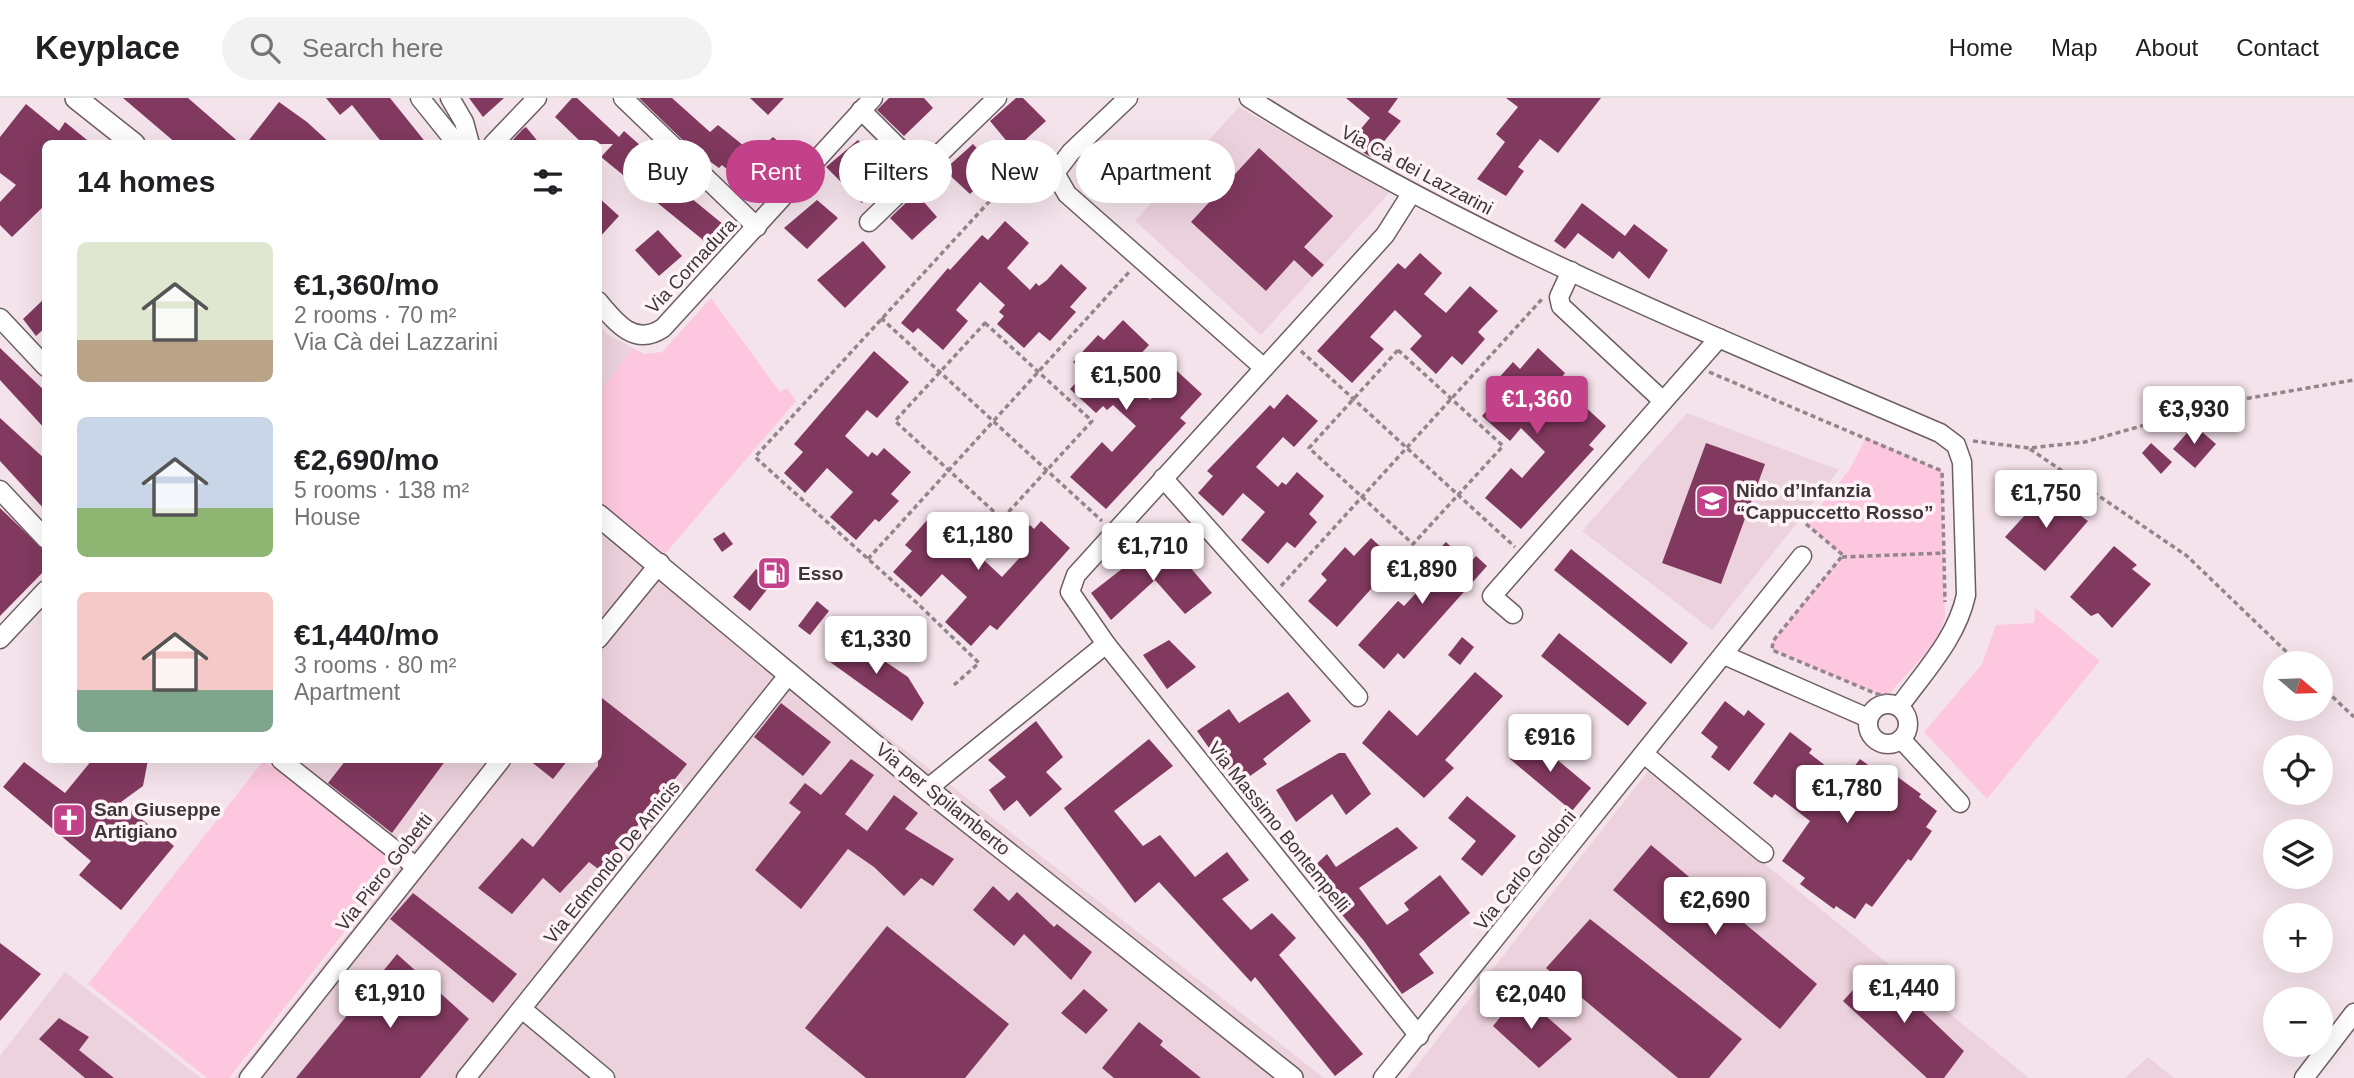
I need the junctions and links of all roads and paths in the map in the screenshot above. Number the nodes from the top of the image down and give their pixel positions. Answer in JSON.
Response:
{"nodes":[{"id":1,"x":76,"y":98,"type":"edge"},
{"id":2,"x":420,"y":98,"type":"edge"},
{"id":3,"x":450,"y":98,"type":"edge"},
{"id":4,"x":537,"y":98,"type":"edge"},
{"id":5,"x":623,"y":98,"type":"edge"},
{"id":6,"x":997,"y":98,"type":"edge"},
{"id":7,"x":1128,"y":98,"type":"edge"},
{"id":8,"x":1249,"y":98,"type":"edge"},
{"id":9,"x":867,"y":104,"type":"edge"},
{"id":10,"x":123,"y":140,"type":"edge"},
{"id":11,"x":454,"y":140,"type":"edge"},
{"id":12,"x":469,"y":140,"type":"edge"},
{"id":13,"x":497,"y":140,"type":"edge"},
{"id":14,"x":896,"y":140,"type":"edge"},
{"id":15,"x":952,"y":141,"type":"edge"},
{"id":16,"x":1062,"y":164,"type":"edge"},
{"id":17,"x":1062,"y":185,"type":"edge"},
{"id":18,"x":1411,"y":194,"type":"junction"},
{"id":19,"x":888,"y":203,"type":"edge"},
{"id":20,"x":988,"y":203,"type":"edge"},
{"id":21,"x":869,"y":222,"type":"dead end"},
{"id":22,"x":757,"y":227,"type":"junction"},
{"id":23,"x":1141,"y":259,"type":"junction"},
{"id":24,"x":1571,"y":271,"type":"junction"},
{"id":25,"x":1559,"y":297,"type":"junction"},
{"id":26,"x":602,"y":305,"type":"edge"},
{"id":27,"x":0,"y":318,"type":"edge"},
{"id":28,"x":881,"y":318,"type":"junction"},
{"id":29,"x":1719,"y":338,"type":"junction"},
{"id":30,"x":1290,"y":340,"type":"junction"},
{"id":31,"x":42,"y":363,"type":"edge"},
{"id":32,"x":1694,"y":365,"type":"junction"},
{"id":33,"x":1264,"y":368,"type":"junction"},
{"id":34,"x":940,"y":372,"type":"junction"},
{"id":35,"x":1038,"y":372,"type":"junction"},
{"id":36,"x":2354,"y":380,"type":"edge"},
{"id":37,"x":1354,"y":399,"type":"junction"},
{"id":38,"x":1451,"y":399,"type":"junction"},
{"id":39,"x":1662,"y":400,"type":"junction"},
{"id":40,"x":993,"y":421,"type":"junction"},
{"id":41,"x":1956,"y":445,"type":"junction"},
{"id":42,"x":1407,"y":447,"type":"junction"},
{"id":43,"x":2029,"y":448,"type":"junction"},
{"id":44,"x":949,"y":470,"type":"junction"},
{"id":45,"x":1047,"y":470,"type":"junction"},
{"id":46,"x":1163,"y":478,"type":"junction"},
{"id":47,"x":0,"y":491,"type":"edge"},
{"id":48,"x":1458,"y":495,"type":"junction"},
{"id":49,"x":1362,"y":497,"type":"junction"},
{"id":50,"x":602,"y":518,"type":"edge"},
{"id":51,"x":1806,"y":524,"type":"dead end"},
{"id":52,"x":1114,"y":532,"type":"junction"},
{"id":53,"x":42,"y":536,"type":"edge"},
{"id":54,"x":1944,"y":553,"type":"junction"},
{"id":55,"x":1802,"y":555,"type":"dead end"},
{"id":56,"x":1526,"y":556,"type":"junction"},
{"id":57,"x":1842,"y":557,"type":"junction"},
{"id":58,"x":868,"y":559,"type":"junction"},
{"id":59,"x":660,"y":563,"type":"junction"},
{"id":60,"x":42,"y":594,"type":"edge"},
{"id":61,"x":1270,"y":598,"type":"junction"},
{"id":62,"x":1945,"y":605,"type":"dead end"},
{"id":63,"x":1513,"y":614,"type":"dead end"},
{"id":64,"x":602,"y":634,"type":"edge"},
{"id":65,"x":0,"y":639,"type":"edge"},
{"id":66,"x":1106,"y":645,"type":"junction"},
{"id":67,"x":2286,"y":651,"type":"edge"},
{"id":68,"x":1724,"y":655,"type":"junction"},
{"id":69,"x":790,"y":673,"type":"junction"},
{"id":70,"x":954,"y":685,"type":"dead end"},
{"id":71,"x":1896,"y":686,"type":"dead end"},
{"id":72,"x":1358,"y":697,"type":"dead end"},
{"id":73,"x":2333,"y":697,"type":"edge"},
{"id":74,"x":1899,"y":707,"type":"junction"},
{"id":75,"x":2354,"y":717,"type":"edge"},
{"id":76,"x":1868,"y":718,"type":"junction"},
{"id":77,"x":1901,"y":739,"type":"junction"},
{"id":78,"x":1644,"y":754,"type":"junction"},
{"id":79,"x":285,"y":763,"type":"edge"},
{"id":80,"x":499,"y":763,"type":"edge"},
{"id":81,"x":927,"y":789,"type":"junction"},
{"id":82,"x":1960,"y":803,"type":"dead end"},
{"id":83,"x":1764,"y":853,"type":"dead end"},
{"id":84,"x":415,"y":866,"type":"junction"},
{"id":85,"x":522,"y":1009,"type":"junction"},
{"id":86,"x":2354,"y":1013,"type":"edge"},
{"id":87,"x":1419,"y":1036,"type":"junction"},
{"id":88,"x":248,"y":1078,"type":"edge"},
{"id":89,"x":466,"y":1078,"type":"edge"},
{"id":90,"x":605,"y":1078,"type":"edge"},
{"id":91,"x":1292,"y":1078,"type":"edge"},
{"id":92,"x":1383,"y":1078,"type":"edge"},
{"id":93,"x":2304,"y":1078,"type":"edge"}],
"edges":[{"from":1,"to":10,"type":"main road"},
{"from":2,"to":11,"type":"street"},
{"from":3,"to":12,"type":"street"},
{"from":4,"to":13,"type":"street"},
{"from":5,"to":22,"type":"street"},
{"from":6,"to":15,"type":"street"},
{"from":7,"to":16,"type":"street"},
{"from":8,"to":18,"type":"street","name":"Via Cà dei Lazzarini"},
{"from":9,"to":14,"type":"street","name":"Via Cornadura"},
{"from":9,"to":22,"type":"street","name":"Via Cornadura"},
{"from":17,"to":23,"type":"street"},
{"from":18,"to":24,"type":"street","name":"Via Cà dei Lazzarini"},
{"from":18,"to":30,"type":"street","name":"Via Massimo Bontempelli"},
{"from":19,"to":21,"type":"street"},
{"from":20,"to":28,"type":"path"},
{"from":22,"to":26,"type":"street","name":"Via Cornadura"},
{"from":23,"to":33,"type":"street"},
{"from":23,"to":35,"type":"path"},
{"from":24,"to":25,"type":"street"},
{"from":24,"to":29,"type":"street","name":"Via Cà dei Lazzarini"},
{"from":25,"to":38,"type":"path"},
{"from":25,"to":39,"type":"street"},
{"from":27,"to":31,"type":"street"},
{"from":28,"to":34,"type":"path"},
{"from":28,"to":58,"type":"path"},
{"from":29,"to":32,"type":"street"},
{"from":29,"to":41,"type":"street","name":"Via Cà dei Lazzarini"},
{"from":30,"to":33,"type":"street","name":"Via Massimo Bontempelli"},
{"from":30,"to":37,"type":"path"},
{"from":32,"to":39,"type":"street"},
{"from":32,"to":54,"type":"path"},
{"from":33,"to":46,"type":"street","name":"Via Massimo Bontempelli"},
{"from":34,"to":35,"type":"path"},
{"from":34,"to":40,"type":"path"},
{"from":34,"to":44,"type":"path"},
{"from":35,"to":40,"type":"path"},
{"from":35,"to":45,"type":"path"},
{"from":36,"to":43,"type":"path"},
{"from":37,"to":38,"type":"path"},
{"from":37,"to":42,"type":"path"},
{"from":37,"to":49,"type":"path"},
{"from":38,"to":42,"type":"path"},
{"from":38,"to":48,"type":"path"},
{"from":39,"to":56,"type":"street"},
{"from":40,"to":44,"type":"path"},
{"from":40,"to":45,"type":"path"},
{"from":41,"to":43,"type":"path"},
{"from":41,"to":74,"type":"street"},
{"from":42,"to":48,"type":"path"},
{"from":42,"to":49,"type":"path"},
{"from":43,"to":67,"type":"path"},
{"from":44,"to":45,"type":"path"},
{"from":44,"to":58,"type":"path"},
{"from":45,"to":52,"type":"path"},
{"from":46,"to":52,"type":"street","name":"Via Massimo Bontempelli"},
{"from":46,"to":61,"type":"street"},
{"from":47,"to":53,"type":"street"},
{"from":48,"to":49,"type":"path"},
{"from":48,"to":56,"type":"path"},
{"from":49,"to":61,"type":"path"},
{"from":50,"to":59,"type":"main road","name":"Via per Spilamberto"},
{"from":51,"to":57,"type":"path"},
{"from":52,"to":66,"type":"street","name":"Via Massimo Bontempelli"},
{"from":54,"to":57,"type":"path"},
{"from":54,"to":62,"type":"path"},
{"from":55,"to":68,"type":"street","name":"Via Carlo Goldoni"},
{"from":56,"to":63,"type":"street"},
{"from":57,"to":71,"type":"path"},
{"from":58,"to":70,"type":"path"},
{"from":59,"to":64,"type":"street"},
{"from":59,"to":69,"type":"main road","name":"Via per Spilamberto"},
{"from":60,"to":65,"type":"street"},
{"from":61,"to":72,"type":"street"},
{"from":66,"to":81,"type":"street"},
{"from":66,"to":87,"type":"street","name":"Via Massimo Bontempelli"},
{"from":68,"to":76,"type":"street"},
{"from":68,"to":78,"type":"street","name":"Via Carlo Goldoni"},
{"from":69,"to":81,"type":"main road","name":"Via per Spilamberto"},
{"from":69,"to":85,"type":"street","name":"Via Edmondo De Amicis"},
{"from":73,"to":75,"type":"path"},
{"from":74,"to":76,"type":"street"},
{"from":74,"to":77,"type":"street"},
{"from":76,"to":77,"type":"street"},
{"from":77,"to":82,"type":"street"},
{"from":78,"to":83,"type":"street"},
{"from":78,"to":87,"type":"street","name":"Via Carlo Goldoni"},
{"from":79,"to":84,"type":"street"},
{"from":80,"to":84,"type":"street","name":"Via Piero Gobetti"},
{"from":81,"to":91,"type":"main road","name":"Via per Spilamberto"},
{"from":84,"to":88,"type":"street","name":"Via Piero Gobetti"},
{"from":85,"to":89,"type":"street","name":"Via Edmondo De Amicis"},
{"from":85,"to":90,"type":"street"},
{"from":86,"to":93,"type":"street"},
{"from":87,"to":92,"type":"street","name":"Via Carlo Goldoni"}]}
